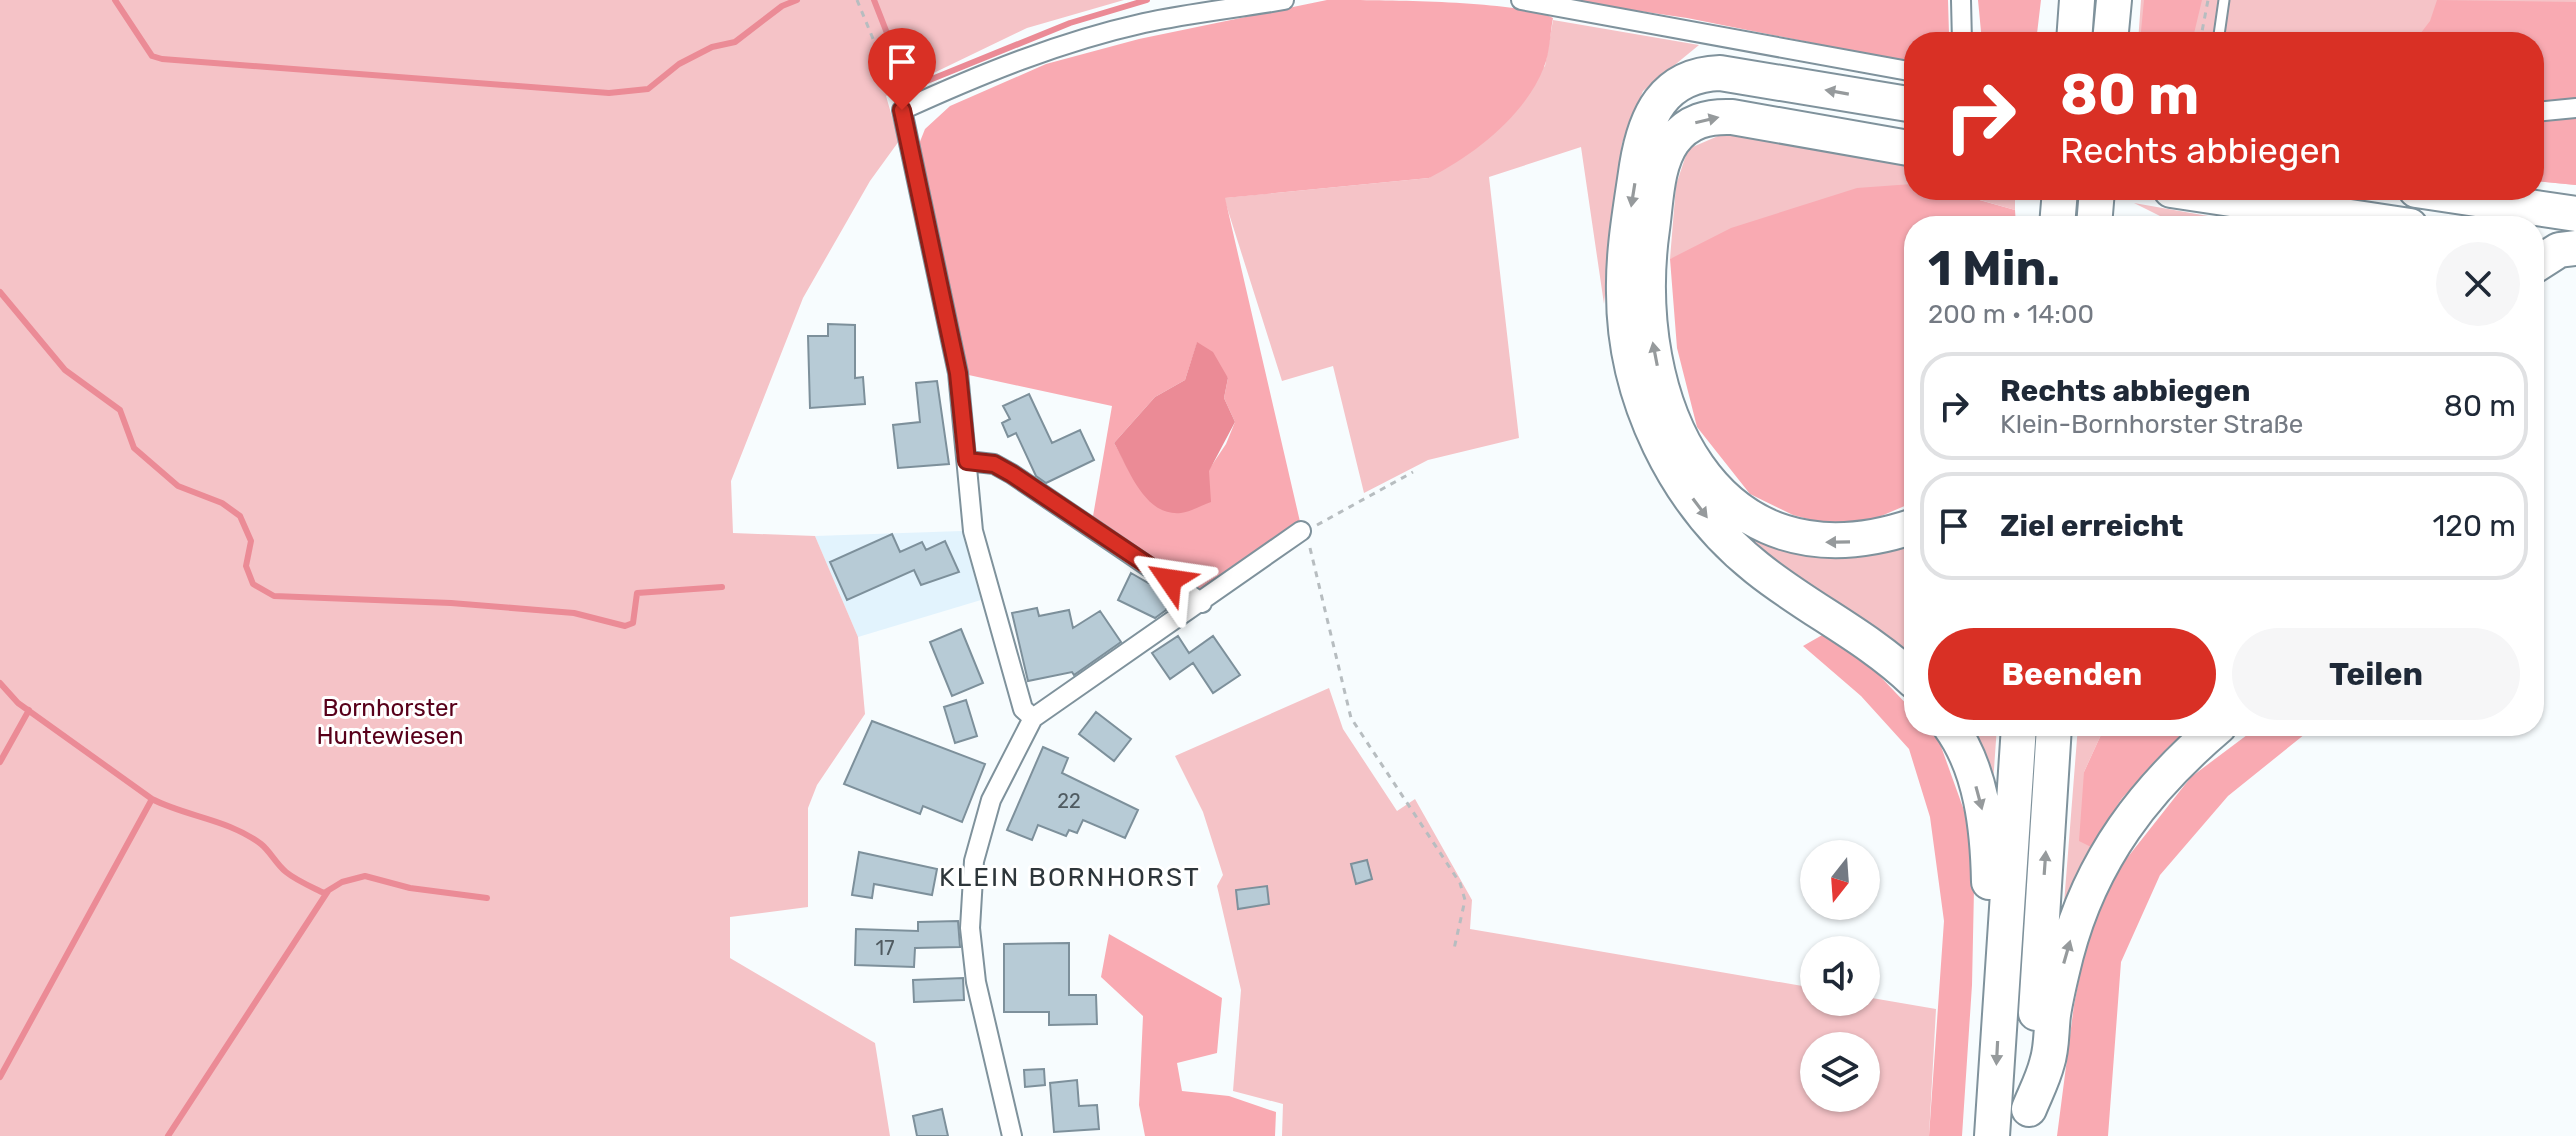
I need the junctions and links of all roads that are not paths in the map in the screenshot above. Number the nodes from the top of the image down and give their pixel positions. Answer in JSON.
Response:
{"nodes":[{"id":1,"x":1284,"y":0,"type":"edge"},
{"id":2,"x":1521,"y":0,"type":"edge"},
{"id":3,"x":1961,"y":0,"type":"edge"},
{"id":4,"x":2224,"y":0,"type":"edge"},
{"id":5,"x":1962,"y":32,"type":"edge"},
{"id":6,"x":2219,"y":32,"type":"edge"},
{"id":7,"x":1904,"y":70,"type":"edge"},
{"id":8,"x":1904,"y":103,"type":"edge"},
{"id":9,"x":2576,"y":108,"type":"edge"},
{"id":10,"x":2544,"y":111,"type":"edge"},
{"id":11,"x":1904,"y":147,"type":"edge"},
{"id":12,"x":2229,"y":200,"type":"edge"},
{"id":13,"x":2453,"y":200,"type":"edge"},
{"id":14,"x":2323,"y":216,"type":"edge"},
{"id":15,"x":2513,"y":216,"type":"edge"},
{"id":16,"x":2544,"y":224,"type":"edge"},
{"id":17,"x":2544,"y":224,"type":"edge"},
{"id":18,"x":2576,"y":233,"type":"edge"},
{"id":19,"x":2544,"y":241,"type":"edge"},
{"id":20,"x":2544,"y":257,"type":"edge"},
{"id":21,"x":967,"y":461,"type":"junction"},
{"id":22,"x":1904,"y":530,"type":"edge"},
{"id":23,"x":1301,"y":531,"type":"road end"},
{"id":24,"x":1202,"y":603,"type":"junction"},
{"id":25,"x":1904,"y":672,"type":"edge"},
{"id":26,"x":1033,"y":718,"type":"junction"},
{"id":27,"x":1955,"y":736,"type":"edge"},
{"id":28,"x":2018,"y":736,"type":"edge"},
{"id":29,"x":2053,"y":736,"type":"edge"},
{"id":30,"x":2207,"y":736,"type":"edge"},
{"id":31,"x":2002,"y":975,"type":"junction"},
{"id":32,"x":2029,"y":1122,"type":"edge"},
{"id":33,"x":1012,"y":1136,"type":"edge"},
{"id":34,"x":1992,"y":1136,"type":"edge"}],
"edges":[{"from":1,"to":21,"type":"street"},
{"from":2,"to":7,"type":"street"},
{"from":3,"to":5,"type":"street"},
{"from":4,"to":6,"type":"lane"},
{"from":8,"to":25,"type":"highway","one_way":true},
{"from":9,"to":10,"type":"street"},
{"from":22,"to":11,"type":"highway","one_way":true},
{"from":12,"to":14,"type":"highway"},
{"from":13,"to":15,"type":"highway"},
{"from":16,"to":18,"type":"highway"},
{"from":17,"to":18,"type":"highway"},
{"from":18,"to":19,"type":"highway"},
{"from":18,"to":20,"type":"highway"},
{"from":21,"to":24,"type":"street"},
{"from":21,"to":26,"type":"street"},
{"from":23,"to":24,"type":"street"},
{"from":24,"to":26,"type":"street"},
{"from":26,"to":33,"type":"street"},
{"from":27,"to":31,"type":"highway","one_way":true},
{"from":28,"to":31,"type":"highway"},
{"from":32,"to":29,"type":"highway","one_way":true},
{"from":32,"to":30,"type":"highway","one_way":true},
{"from":31,"to":34,"type":"highway","one_way":true}]}
